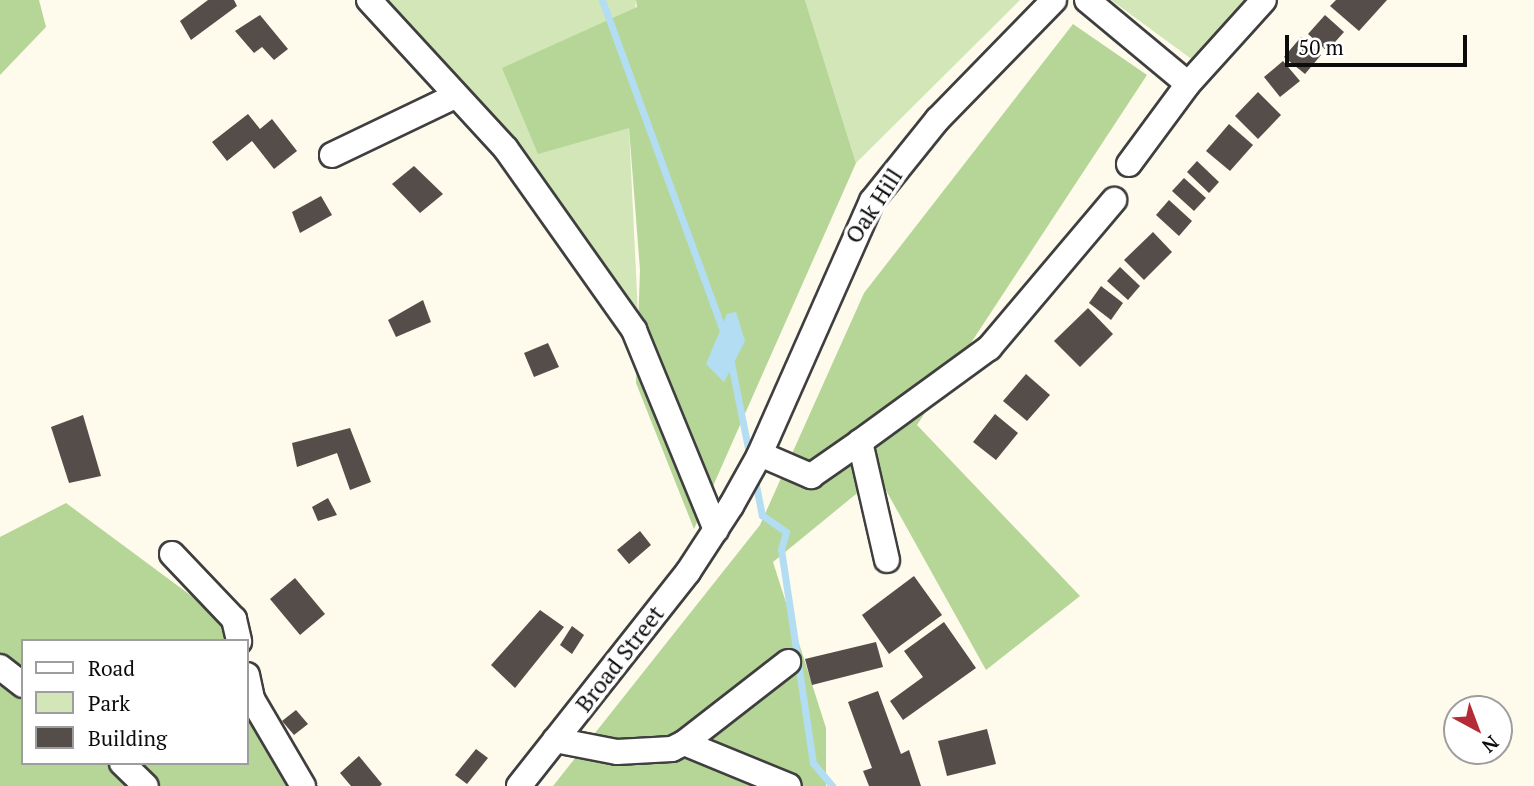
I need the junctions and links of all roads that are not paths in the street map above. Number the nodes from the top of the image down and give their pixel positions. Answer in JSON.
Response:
{"nodes":[{"id":1,"x":369,"y":0,"type":"edge"},
{"id":2,"x":1054,"y":0,"type":"edge"},
{"id":3,"x":1087,"y":0,"type":"edge"},
{"id":4,"x":1264,"y":0,"type":"edge"},
{"id":5,"x":1188,"y":84,"type":"junction"},
{"id":6,"x":455,"y":96,"type":"junction"},
{"id":7,"x":332,"y":156,"type":"dead end"},
{"id":8,"x":1129,"y":164,"type":"dead end"},
{"id":9,"x":1114,"y":200,"type":"dead end"},
{"id":10,"x":860,"y":442,"type":"junction"},
{"id":11,"x":760,"y":455,"type":"junction"},
{"id":12,"x":716,"y":530,"type":"junction"},
{"id":13,"x":172,"y":554,"type":"dead end"},
{"id":14,"x":887,"y":560,"type":"dead end"},
{"id":15,"x":239,"y":639,"type":"edge"},
{"id":16,"x":788,"y":662,"type":"dead end"},
{"id":17,"x":0,"y":667,"type":"edge"},
{"id":18,"x":248,"y":680,"type":"edge"},
{"id":19,"x":21,"y":683,"type":"edge"},
{"id":20,"x":555,"y":740,"type":"junction"},
{"id":21,"x":684,"y":743,"type":"junction"},
{"id":22,"x":124,"y":765,"type":"edge"},
{"id":23,"x":146,"y":786,"type":"edge"},
{"id":24,"x":303,"y":786,"type":"edge"},
{"id":25,"x":519,"y":786,"type":"edge"},
{"id":26,"x":789,"y":786,"type":"edge"}],
"edges":[{"from":1,"to":6,"type":"street"},
{"from":2,"to":11,"type":"street","name":"Oak Hill"},
{"from":3,"to":5,"type":"street"},
{"from":4,"to":5,"type":"street"},
{"from":5,"to":8,"type":"street"},
{"from":6,"to":7,"type":"street"},
{"from":6,"to":12,"type":"street"},
{"from":9,"to":10,"type":"street"},
{"from":10,"to":11,"type":"street"},
{"from":10,"to":14,"type":"street"},
{"from":11,"to":12,"type":"street","name":"Oak Hill"},
{"from":12,"to":20,"type":"street","name":"Broad Street"},
{"from":13,"to":15,"type":"street"},
{"from":16,"to":21,"type":"street"},
{"from":17,"to":19,"type":"street"},
{"from":18,"to":24,"type":"street"},
{"from":20,"to":21,"type":"street"},
{"from":20,"to":25,"type":"street","name":"Broad Street"},
{"from":21,"to":26,"type":"street"},
{"from":22,"to":23,"type":"street"}]}
